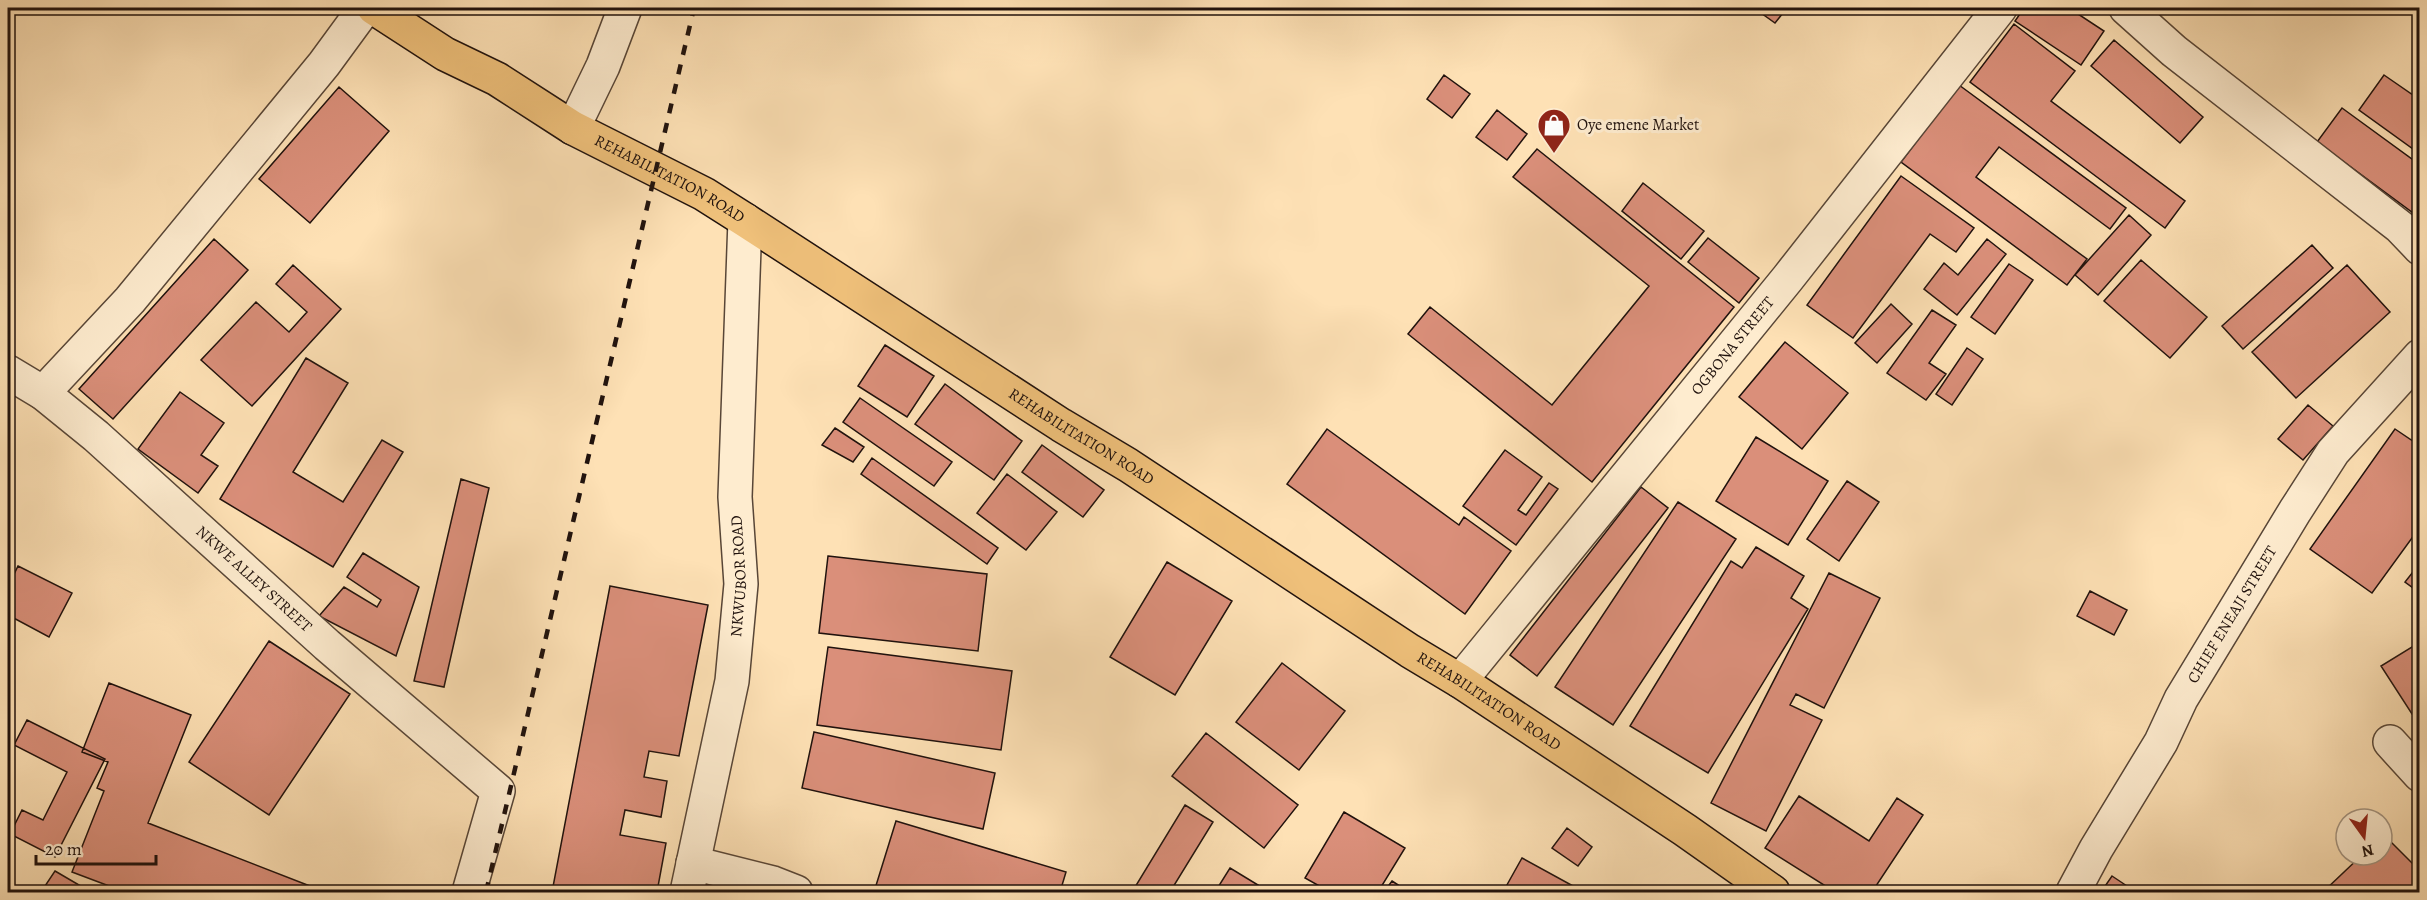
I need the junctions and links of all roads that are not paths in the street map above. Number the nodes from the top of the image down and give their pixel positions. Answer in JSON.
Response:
{"nodes":[{"id":1,"x":365,"y":8,"type":"edge"},
{"id":2,"x":374,"y":8,"type":"edge"},
{"id":3,"x":625,"y":8,"type":"edge"},
{"id":4,"x":2000,"y":8,"type":"edge"},
{"id":5,"x":2126,"y":8,"type":"edge"},
{"id":6,"x":573,"y":128,"type":"junction"},
{"id":7,"x":745,"y":220,"type":"junction"},
{"id":8,"x":2420,"y":248,"type":"edge"},
{"id":9,"x":2420,"y":356,"type":"edge"},
{"id":10,"x":8,"y":372,"type":"edge"},
{"id":11,"x":43,"y":393,"type":"junction"},
{"id":12,"x":1460,"y":681,"type":"junction"},
{"id":13,"x":2391,"y":742,"type":"dead end"},
{"id":14,"x":2420,"y":776,"type":"edge"},
{"id":15,"x":690,"y":878,"type":"edge"},
{"id":16,"x":469,"y":892,"type":"edge"},
{"id":17,"x":796,"y":892,"type":"edge"},
{"id":18,"x":1773,"y":892,"type":"edge"},
{"id":19,"x":2073,"y":892,"type":"edge"}],
"edges":[{"from":1,"to":11,"type":"street"},
{"from":2,"to":6,"type":"main road","name":"REHABILITATION ROAD"},
{"from":3,"to":6,"type":"street"},
{"from":4,"to":12,"type":"street","name":"OGBONA STREET"},
{"from":5,"to":8,"type":"street"},
{"from":6,"to":7,"type":"main road","name":"REHABILITATION ROAD"},
{"from":7,"to":12,"type":"main road","name":"REHABILITATION ROAD"},
{"from":7,"to":15,"type":"street","name":"NKWUBOR ROAD"},
{"from":9,"to":19,"type":"street","name":"CHIEF ENEAJI STREET"},
{"from":10,"to":11,"type":"street","name":"NKWE ALLEY STREET"},
{"from":11,"to":16,"type":"street","name":"NKWE ALLEY STREET"},
{"from":12,"to":18,"type":"main road","name":"REHABILITATION ROAD"},
{"from":13,"to":14,"type":"street"},
{"from":15,"to":17,"type":"street"}]}
